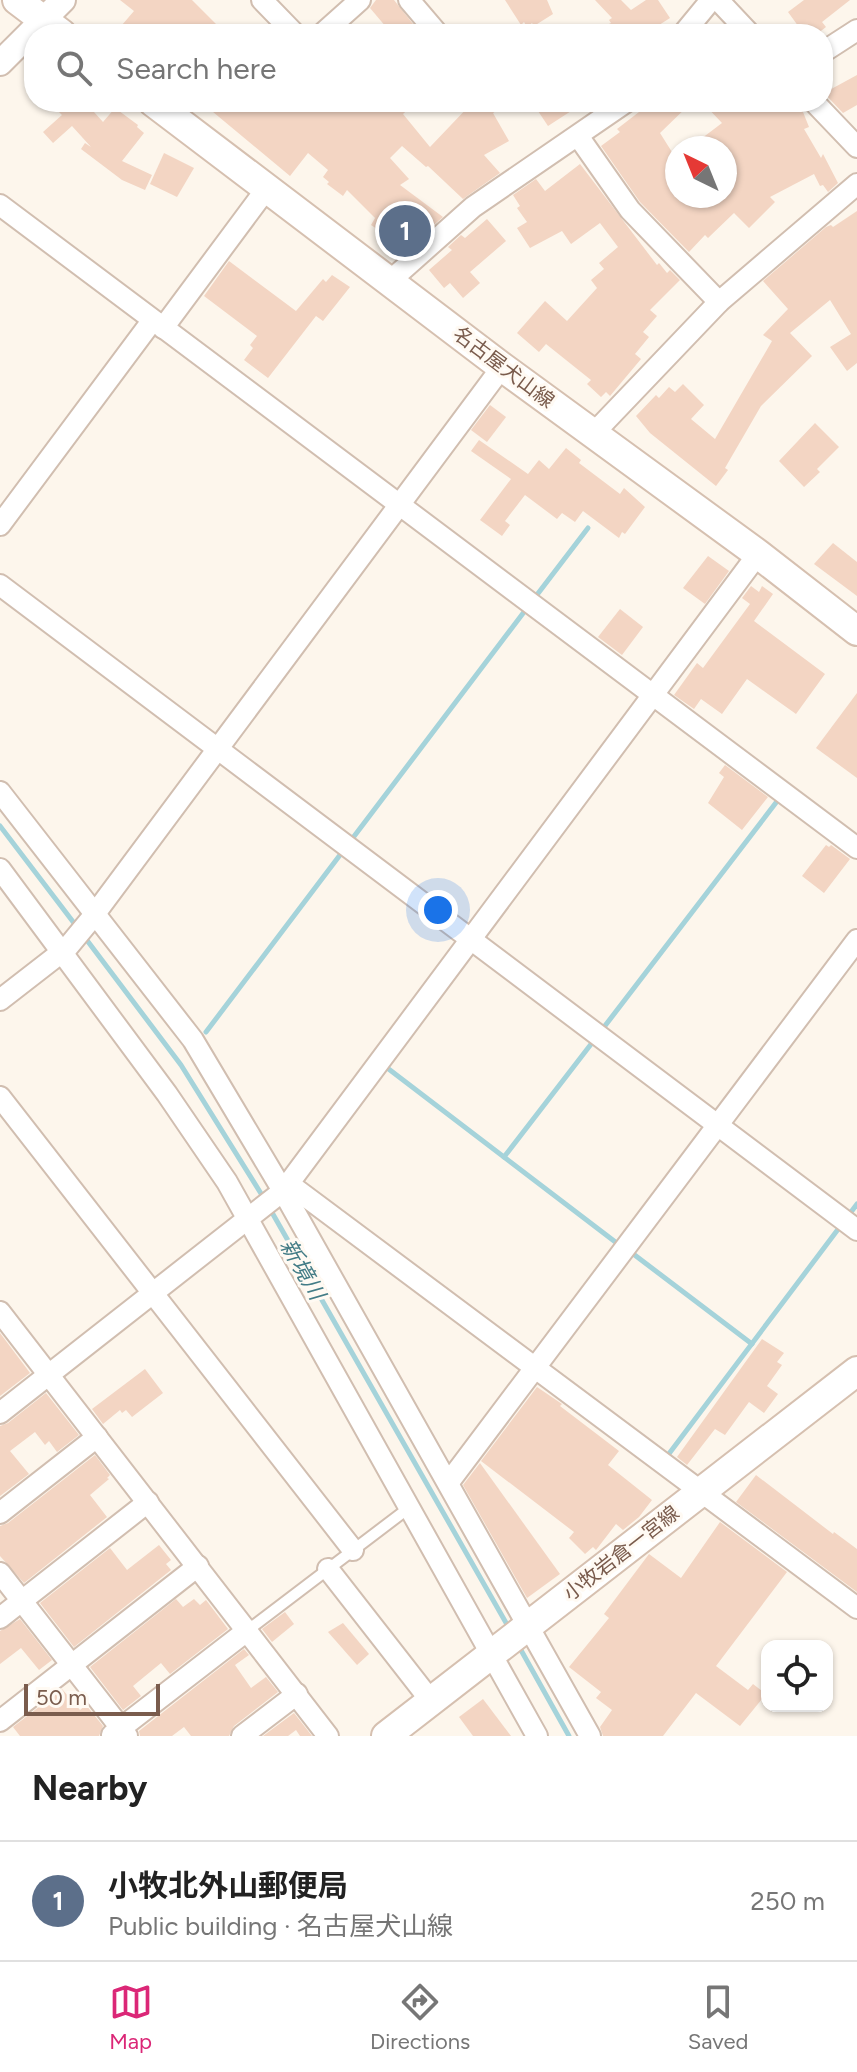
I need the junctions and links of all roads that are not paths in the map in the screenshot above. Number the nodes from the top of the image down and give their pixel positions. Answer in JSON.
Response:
{"nodes":[{"id":1,"x":17,"y":0,"type":"edge"},
{"id":2,"x":262,"y":0,"type":"edge"},
{"id":3,"x":360,"y":0,"type":"edge"},
{"id":4,"x":409,"y":0,"type":"edge"},
{"id":5,"x":711,"y":0,"type":"edge"},
{"id":6,"x":718,"y":0,"type":"edge"},
{"id":7,"x":56,"y":18,"type":"edge"},
{"id":8,"x":285,"y":24,"type":"edge"},
{"id":9,"x":333,"y":24,"type":"edge"},
{"id":10,"x":429,"y":24,"type":"edge"},
{"id":11,"x":691,"y":24,"type":"edge"},
{"id":12,"x":741,"y":24,"type":"edge"},
{"id":13,"x":857,"y":30,"type":"edge"},
{"id":14,"x":24,"y":44,"type":"edge"},
{"id":15,"x":833,"y":46,"type":"edge"},
{"id":16,"x":0,"y":63,"type":"edge"},
{"id":17,"x":166,"y":112,"type":"edge"},
{"id":18,"x":612,"y":112,"type":"edge"},
{"id":19,"x":824,"y":112,"type":"edge"},
{"id":20,"x":578,"y":136,"type":"junction"},
{"id":21,"x":857,"y":147,"type":"edge"},
{"id":22,"x":857,"y":184,"type":"edge"},
{"id":23,"x":267,"y":188,"type":"junction"},
{"id":24,"x":0,"y":205,"type":"edge"},
{"id":25,"x":391,"y":280,"type":"junction"},
{"id":26,"x":719,"y":302,"type":"junction"},
{"id":27,"x":157,"y":325,"type":"junction"},
{"id":28,"x":502,"y":367,"type":"junction"},
{"id":29,"x":593,"y":434,"type":"junction"},
{"id":30,"x":400,"y":507,"type":"junction"},
{"id":31,"x":0,"y":525,"type":"edge"},
{"id":32,"x":758,"y":554,"type":"junction"},
{"id":33,"x":0,"y":585,"type":"edge"},
{"id":34,"x":857,"y":631,"type":"edge"},
{"id":35,"x":652,"y":697,"type":"junction"},
{"id":36,"x":217,"y":750,"type":"junction"},
{"id":37,"x":0,"y":792,"type":"edge"},
{"id":38,"x":857,"y":848,"type":"edge"},
{"id":39,"x":0,"y":869,"type":"edge"},
{"id":40,"x":93,"y":917,"type":"junction"},
{"id":41,"x":472,"y":940,"type":"junction"},
{"id":42,"x":857,"y":940,"type":"edge"},
{"id":43,"x":64,"y":950,"type":"junction"},
{"id":44,"x":0,"y":1000,"type":"edge"},
{"id":45,"x":0,"y":1097,"type":"edge"},
{"id":46,"x":720,"y":1125,"type":"junction"},
{"id":47,"x":284,"y":1190,"type":"junction"},
{"id":48,"x":250,"y":1218,"type":"junction"},
{"id":49,"x":857,"y":1230,"type":"edge"},
{"id":50,"x":154,"y":1293,"type":"junction"},
{"id":51,"x":0,"y":1312,"type":"edge"},
{"id":52,"x":536,"y":1368,"type":"junction"},
{"id":53,"x":857,"y":1371,"type":"edge"},
{"id":54,"x":49,"y":1375,"type":"junction"},
{"id":55,"x":0,"y":1413,"type":"edge"},
{"id":56,"x":97,"y":1437,"type":"junction"},
{"id":57,"x":449,"y":1482,"type":"junction"},
{"id":58,"x":701,"y":1490,"type":"junction"},
{"id":59,"x":148,"y":1502,"type":"junction"},
{"id":60,"x":410,"y":1507,"type":"junction"},
{"id":61,"x":0,"y":1513,"type":"edge"},
{"id":62,"x":353,"y":1550,"type":"junction"},
{"id":63,"x":198,"y":1566,"type":"junction"},
{"id":64,"x":328,"y":1569,"type":"junction"},
{"id":65,"x":0,"y":1573,"type":"edge"},
{"id":66,"x":22,"y":1601,"type":"junction"},
{"id":67,"x":857,"y":1608,"type":"edge"},
{"id":68,"x":0,"y":1618,"type":"edge"},
{"id":69,"x":525,"y":1628,"type":"junction"},
{"id":70,"x":248,"y":1630,"type":"junction"},
{"id":71,"x":494,"y":1652,"type":"junction"},
{"id":72,"x":72,"y":1665,"type":"junction"},
{"id":73,"x":297,"y":1694,"type":"junction"},
{"id":74,"x":431,"y":1701,"type":"junction"},
{"id":75,"x":0,"y":1721,"type":"edge"},
{"id":76,"x":120,"y":1734,"type":"edge"},
{"id":77,"x":242,"y":1736,"type":"edge"},
{"id":78,"x":328,"y":1736,"type":"edge"},
{"id":79,"x":386,"y":1736,"type":"edge"},
{"id":80,"x":537,"y":1736,"type":"edge"},
{"id":81,"x":590,"y":1736,"type":"edge"}],
"edges":[{"from":1,"to":7,"type":"main road"},
{"from":2,"to":8,"type":"street"},
{"from":3,"to":9,"type":"street"},
{"from":4,"to":10,"type":"street"},
{"from":5,"to":11,"type":"street"},
{"from":6,"to":12,"type":"street"},
{"from":13,"to":15,"type":"street"},
{"from":14,"to":16,"type":"street"},
{"from":17,"to":23,"type":"main road","name":"名古屋犬山線"},
{"from":18,"to":20,"type":"street"},
{"from":19,"to":21,"type":"street"},
{"from":20,"to":25,"type":"street"},
{"from":20,"to":26,"type":"street"},
{"from":22,"to":26,"type":"street"},
{"from":23,"to":25,"type":"main road","name":"名古屋犬山線"},
{"from":23,"to":27,"type":"street"},
{"from":24,"to":27,"type":"street"},
{"from":25,"to":28,"type":"main road","name":"名古屋犬山線"},
{"from":26,"to":29,"type":"street"},
{"from":27,"to":30,"type":"street"},
{"from":27,"to":31,"type":"street"},
{"from":28,"to":29,"type":"main road","name":"名古屋犬山線"},
{"from":28,"to":30,"type":"street"},
{"from":29,"to":32,"type":"main road","name":"名古屋犬山線"},
{"from":30,"to":35,"type":"street"},
{"from":30,"to":36,"type":"street"},
{"from":32,"to":34,"type":"main road","name":"名古屋犬山線"},
{"from":32,"to":35,"type":"street"},
{"from":33,"to":36,"type":"street"},
{"from":35,"to":38,"type":"street"},
{"from":35,"to":41,"type":"street"},
{"from":36,"to":40,"type":"street"},
{"from":36,"to":41,"type":"street"},
{"from":37,"to":40,"type":"street"},
{"from":39,"to":43,"type":"street"},
{"from":40,"to":43,"type":"street"},
{"from":40,"to":47,"type":"street"},
{"from":41,"to":46,"type":"street"},
{"from":41,"to":47,"type":"street"},
{"from":42,"to":46,"type":"street"},
{"from":43,"to":44,"type":"street"},
{"from":43,"to":48,"type":"street"},
{"from":45,"to":50,"type":"street"},
{"from":46,"to":49,"type":"street"},
{"from":46,"to":52,"type":"street"},
{"from":47,"to":48,"type":"street"},
{"from":47,"to":52,"type":"street"},
{"from":47,"to":57,"type":"street"},
{"from":48,"to":50,"type":"street"},
{"from":48,"to":60,"type":"street"},
{"from":50,"to":54,"type":"street"},
{"from":50,"to":62,"type":"street"},
{"from":51,"to":54,"type":"street"},
{"from":52,"to":57,"type":"street"},
{"from":52,"to":58,"type":"street"},
{"from":53,"to":58,"type":"main road","name":"小牧岩倉一宮線"},
{"from":54,"to":55,"type":"street"},
{"from":54,"to":56,"type":"street"},
{"from":56,"to":59,"type":"street"},
{"from":56,"to":61,"type":"street"},
{"from":57,"to":69,"type":"street"},
{"from":58,"to":67,"type":"street"},
{"from":58,"to":69,"type":"main road","name":"小牧岩倉一宮線"},
{"from":59,"to":63,"type":"street"},
{"from":59,"to":66,"type":"street"},
{"from":60,"to":62,"type":"lane"},
{"from":60,"to":71,"type":"street"},
{"from":62,"to":64,"type":"lane"},
{"from":63,"to":70,"type":"street"},
{"from":63,"to":72,"type":"street"},
{"from":64,"to":70,"type":"lane"},
{"from":64,"to":74,"type":"street"},
{"from":65,"to":66,"type":"street"},
{"from":66,"to":68,"type":"street"},
{"from":66,"to":72,"type":"street"},
{"from":69,"to":71,"type":"main road","name":"小牧岩倉一宮線"},
{"from":69,"to":81,"type":"street"},
{"from":70,"to":73,"type":"street"},
{"from":70,"to":76,"type":"street"},
{"from":71,"to":74,"type":"main road","name":"小牧岩倉一宮線"},
{"from":71,"to":80,"type":"street"},
{"from":72,"to":75,"type":"street"},
{"from":72,"to":76,"type":"street"},
{"from":73,"to":77,"type":"street"},
{"from":73,"to":78,"type":"street"},
{"from":74,"to":79,"type":"main road","name":"小牧岩倉一宮線"}]}
